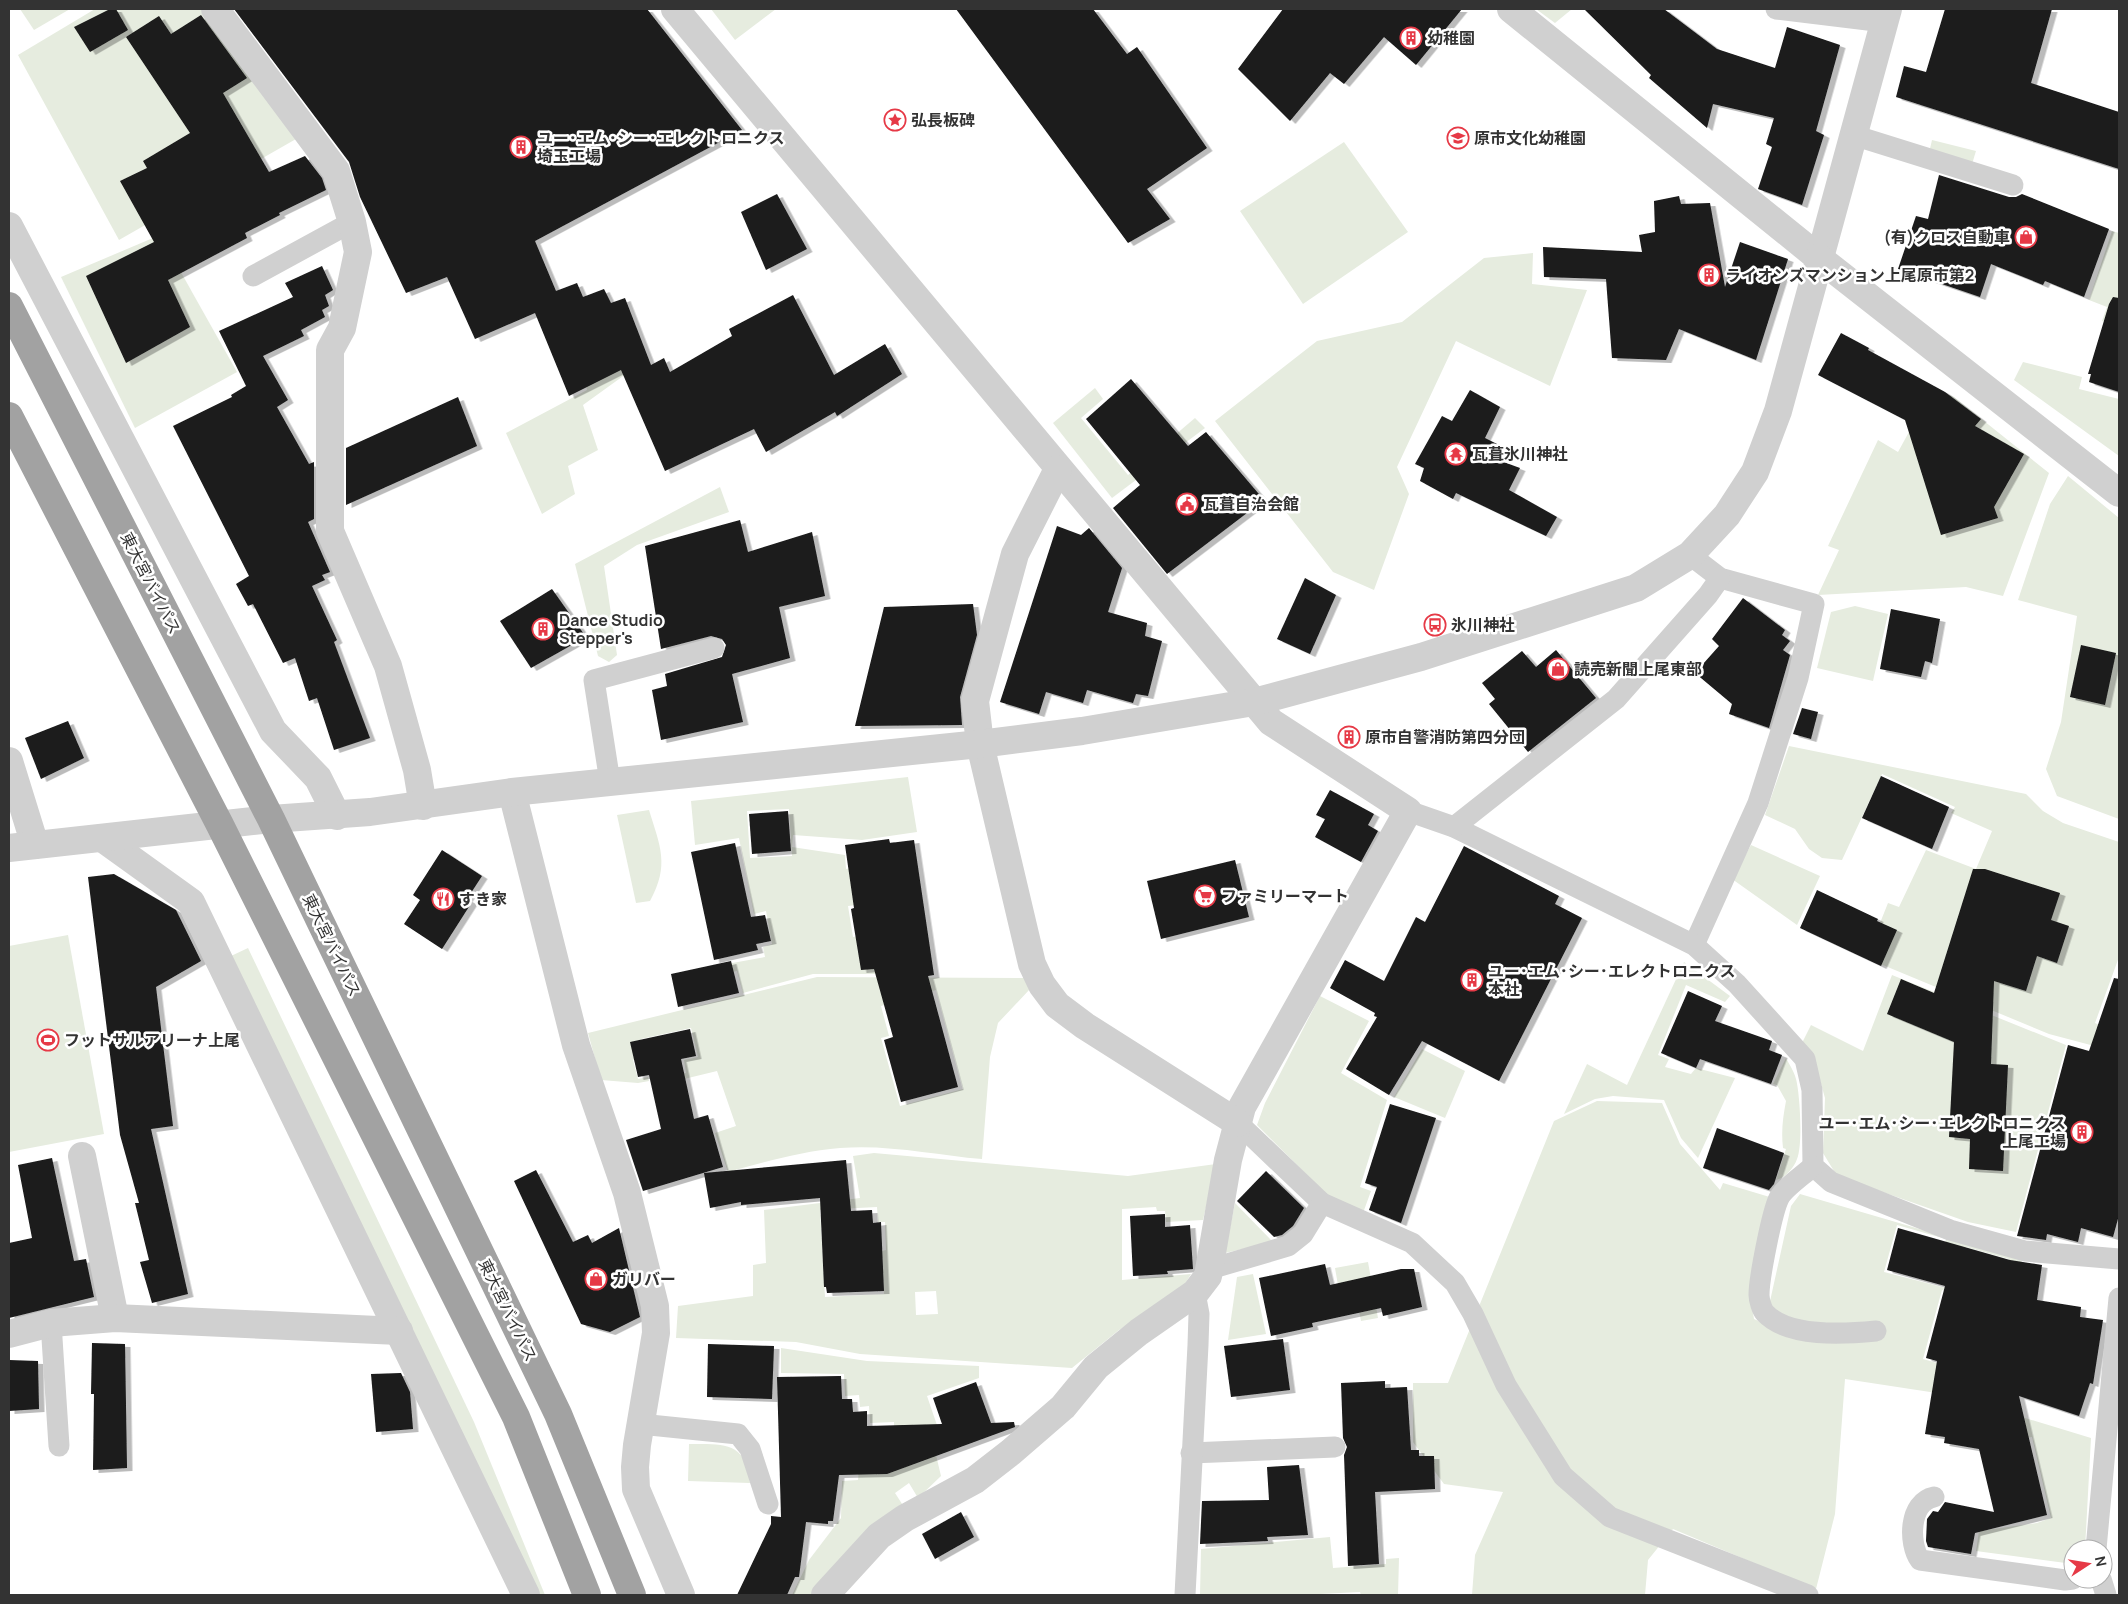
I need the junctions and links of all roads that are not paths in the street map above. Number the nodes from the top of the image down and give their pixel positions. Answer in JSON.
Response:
{"nodes":[{"id":1,"x":215,"y":9,"type":"edge"},
{"id":2,"x":675,"y":9,"type":"edge"},
{"id":3,"x":1511,"y":9,"type":"edge"},
{"id":4,"x":1776,"y":9,"type":"edge"},
{"id":5,"x":1886,"y":15,"type":"edge"},
{"id":6,"x":1853,"y":136,"type":"junction"},
{"id":7,"x":2013,"y":185,"type":"dead end"},
{"id":8,"x":352,"y":222,"type":"junction"},
{"id":9,"x":9,"y":226,"type":"edge"},
{"id":10,"x":1819,"y":258,"type":"junction"},
{"id":11,"x":253,"y":276,"type":"dead end"},
{"id":12,"x":9,"y":306,"type":"edge"},
{"id":13,"x":9,"y":416,"type":"edge"},
{"id":14,"x":1058,"y":469,"type":"junction"},
{"id":15,"x":2119,"y":493,"type":"edge"},
{"id":16,"x":1690,"y":555,"type":"junction"},
{"id":17,"x":1720,"y":578,"type":"junction"},
{"id":18,"x":714,"y":648,"type":"dead end"},
{"id":19,"x":1254,"y":702,"type":"junction"},
{"id":20,"x":980,"y":744,"type":"junction"},
{"id":21,"x":9,"y":761,"type":"edge"},
{"id":22,"x":610,"y":782,"type":"junction"},
{"id":23,"x":512,"y":792,"type":"junction"},
{"id":24,"x":423,"y":806,"type":"junction"},
{"id":25,"x":1408,"y":811,"type":"junction"},
{"id":26,"x":337,"y":816,"type":"junction"},
{"id":27,"x":271,"y":819,"type":"junction"},
{"id":28,"x":220,"y":825,"type":"junction"},
{"id":29,"x":1454,"y":827,"type":"junction"},
{"id":30,"x":102,"y":838,"type":"junction"},
{"id":31,"x":22,"y":847,"type":"edge"},
{"id":32,"x":1694,"y":944,"type":"junction"},
{"id":33,"x":1238,"y":1123,"type":"junction"},
{"id":34,"x":82,"y":1156,"type":"dead end"},
{"id":35,"x":1813,"y":1166,"type":"junction"},
{"id":36,"x":1322,"y":1203,"type":"junction"},
{"id":37,"x":2119,"y":1259,"type":"edge"},
{"id":38,"x":1210,"y":1269,"type":"junction"},
{"id":39,"x":1195,"y":1293,"type":"junction"},
{"id":40,"x":2119,"y":1298,"type":"edge"},
{"id":41,"x":115,"y":1318,"type":"junction"},
{"id":42,"x":51,"y":1323,"type":"junction"},
{"id":43,"x":399,"y":1331,"type":"junction"},
{"id":44,"x":1876,"y":1331,"type":"dead end"},
{"id":45,"x":9,"y":1334,"type":"edge"},
{"id":46,"x":640,"y":1424,"type":"junction"},
{"id":47,"x":59,"y":1446,"type":"dead end"},
{"id":48,"x":1335,"y":1447,"type":"dead end"},
{"id":49,"x":1192,"y":1453,"type":"junction"},
{"id":50,"x":1934,"y":1497,"type":"dead end"},
{"id":51,"x":768,"y":1504,"type":"dead end"},
{"id":52,"x":2097,"y":1539,"type":"edge"},
{"id":53,"x":2063,"y":1580,"type":"edge"},
{"id":54,"x":526,"y":1595,"type":"edge"},
{"id":55,"x":588,"y":1595,"type":"edge"},
{"id":56,"x":632,"y":1595,"type":"edge"},
{"id":57,"x":681,"y":1595,"type":"edge"},
{"id":58,"x":825,"y":1595,"type":"edge"},
{"id":59,"x":1185,"y":1595,"type":"edge"},
{"id":60,"x":1808,"y":1595,"type":"edge"}],
"edges":[{"from":1,"to":8,"type":"street"},
{"from":2,"to":14,"type":"street"},
{"from":3,"to":10,"type":"street"},
{"from":4,"to":5,"type":"lane"},
{"from":5,"to":6,"type":"street"},
{"from":6,"to":7,"type":"lane"},
{"from":6,"to":10,"type":"street"},
{"from":8,"to":11,"type":"lane"},
{"from":8,"to":24,"type":"street"},
{"from":9,"to":26,"type":"street"},
{"from":10,"to":15,"type":"street"},
{"from":10,"to":16,"type":"street"},
{"from":12,"to":27,"type":"highway","name":"東大宮バイパス"},
{"from":13,"to":28,"type":"highway"},
{"from":14,"to":19,"type":"street"},
{"from":14,"to":20,"type":"street"},
{"from":16,"to":17,"type":"lane"},
{"from":16,"to":19,"type":"street"},
{"from":17,"to":29,"type":"lane"},
{"from":17,"to":32,"type":"lane"},
{"from":18,"to":22,"type":"lane"},
{"from":19,"to":20,"type":"street"},
{"from":19,"to":25,"type":"street"},
{"from":20,"to":22,"type":"street"},
{"from":20,"to":33,"type":"street"},
{"from":21,"to":31,"type":"street"},
{"from":22,"to":23,"type":"street"},
{"from":23,"to":24,"type":"street"},
{"from":23,"to":46,"type":"street"},
{"from":24,"to":26,"type":"street"},
{"from":25,"to":29,"type":"lane"},
{"from":25,"to":33,"type":"street"},
{"from":26,"to":27,"type":"street"},
{"from":27,"to":28,"type":"street"},
{"from":27,"to":56,"type":"highway","name":"東大宮バイパス"},
{"from":28,"to":30,"type":"street"},
{"from":28,"to":55,"type":"highway"},
{"from":29,"to":32,"type":"lane"},
{"from":30,"to":31,"type":"street"},
{"from":30,"to":43,"type":"street"},
{"from":32,"to":35,"type":"lane"},
{"from":33,"to":36,"type":"lane"},
{"from":33,"to":38,"type":"street"},
{"from":34,"to":41,"type":"street"},
{"from":35,"to":37,"type":"lane"},
{"from":35,"to":44,"type":"lane"},
{"from":36,"to":38,"type":"lane"},
{"from":36,"to":60,"type":"lane"},
{"from":38,"to":39,"type":"street"},
{"from":39,"to":49,"type":"lane"},
{"from":39,"to":58,"type":"street"},
{"from":40,"to":52,"type":"lane"},
{"from":41,"to":42,"type":"street"},
{"from":41,"to":43,"type":"street"},
{"from":42,"to":45,"type":"street"},
{"from":42,"to":47,"type":"lane"},
{"from":43,"to":54,"type":"street"},
{"from":46,"to":51,"type":"lane"},
{"from":46,"to":57,"type":"street"},
{"from":48,"to":49,"type":"lane"},
{"from":49,"to":59,"type":"lane"},
{"from":50,"to":53,"type":"lane"}]}
